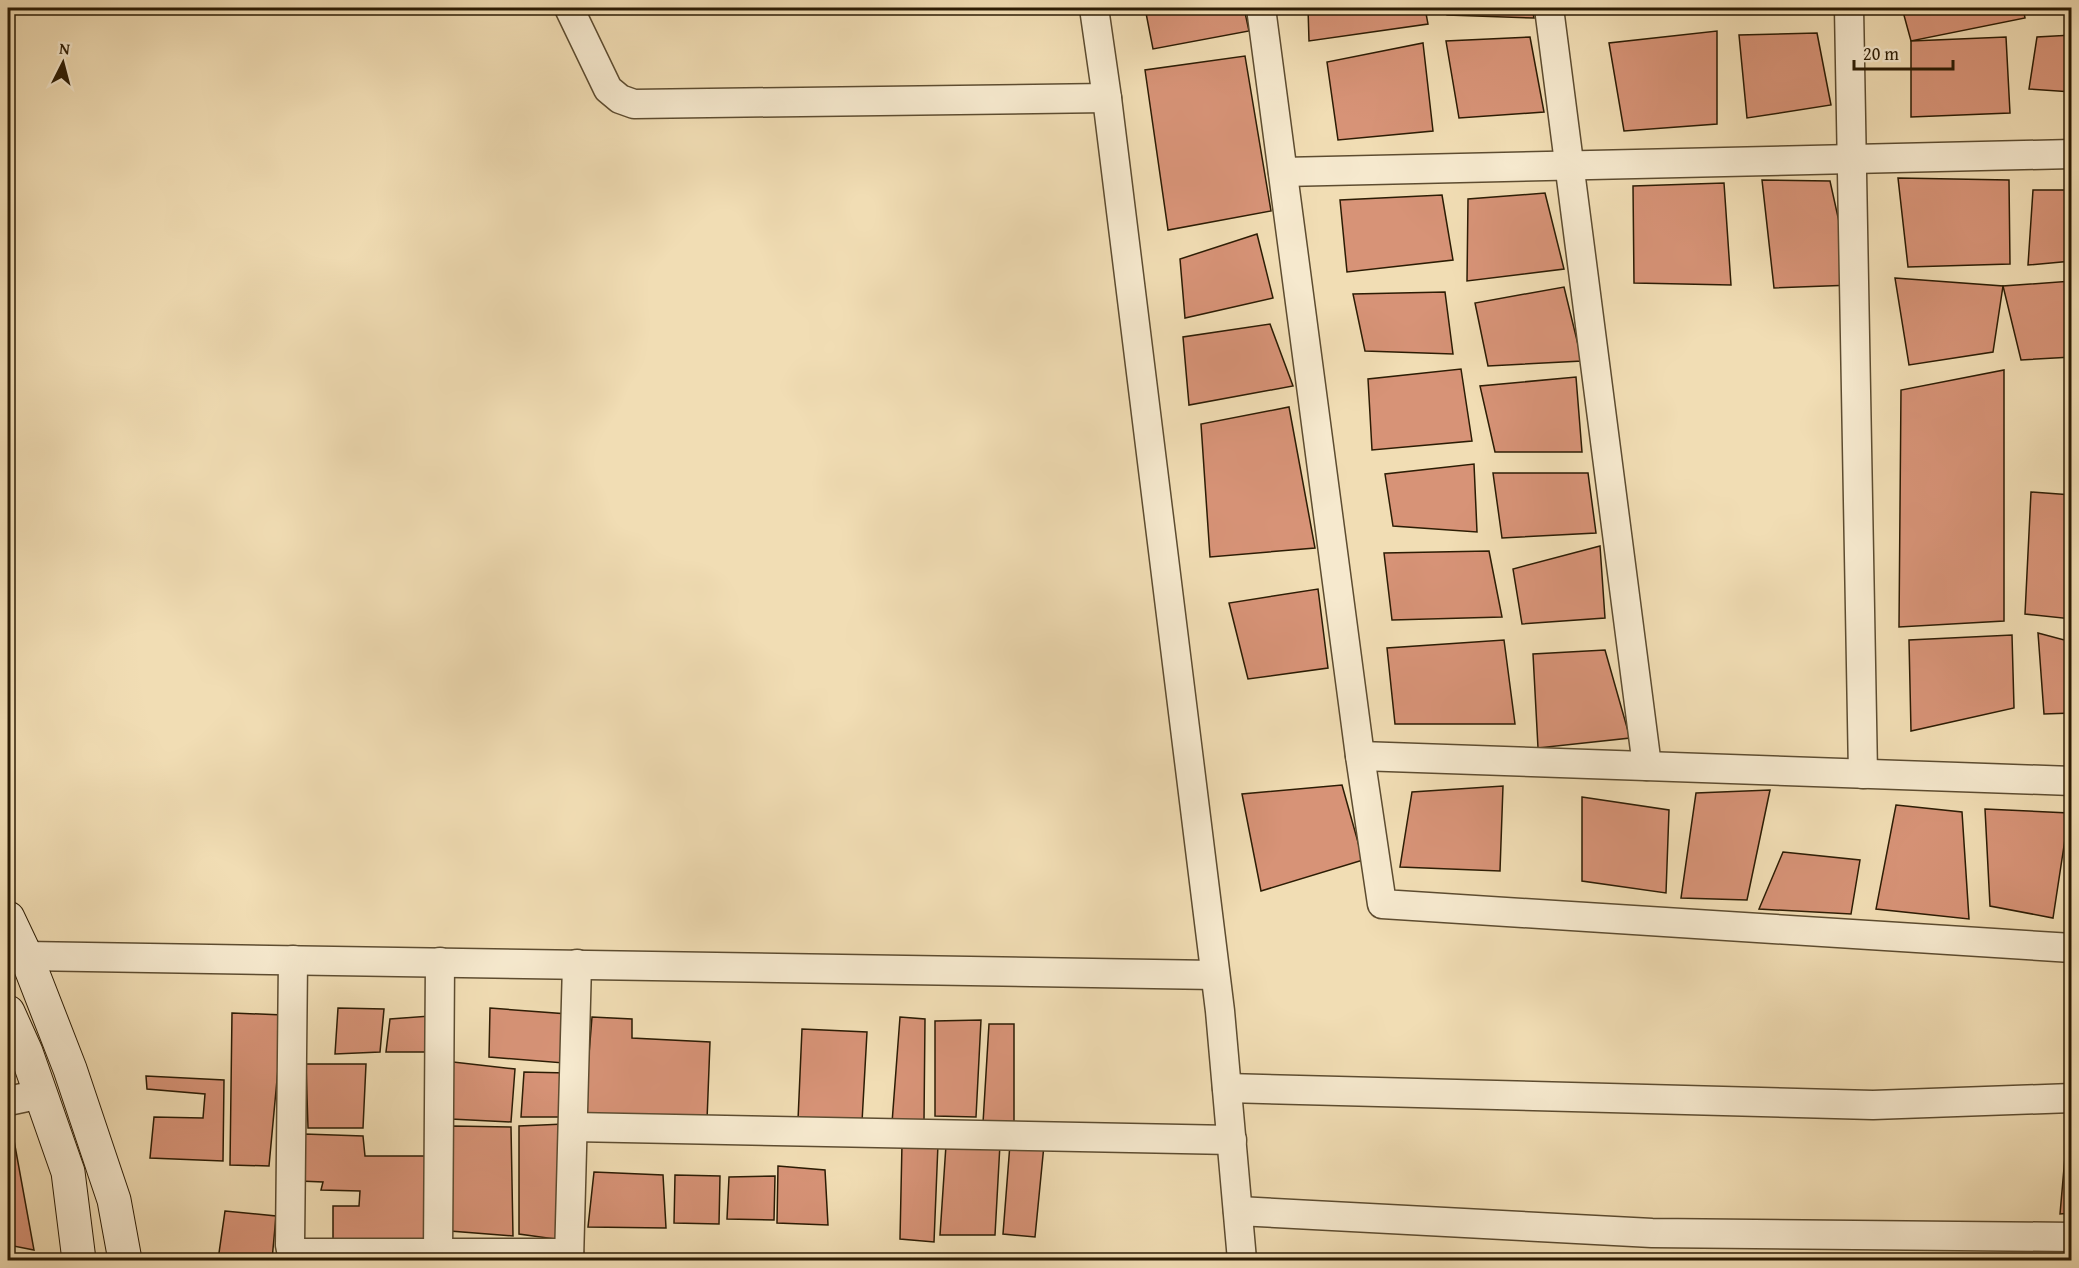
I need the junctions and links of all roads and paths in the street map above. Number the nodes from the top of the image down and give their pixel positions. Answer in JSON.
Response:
{"nodes":[{"id":1,"x":569,"y":8,"type":"edge"},
{"id":2,"x":1094,"y":8,"type":"edge"},
{"id":3,"x":1261,"y":8,"type":"edge"},
{"id":4,"x":1549,"y":8,"type":"edge"},
{"id":5,"x":1849,"y":8,"type":"edge"},
{"id":6,"x":1107,"y":98,"type":"junction"},
{"id":7,"x":2072,"y":154,"type":"edge"},
{"id":8,"x":1850,"y":158,"type":"junction"},
{"id":9,"x":1570,"y":165,"type":"junction"},
{"id":10,"x":1283,"y":172,"type":"junction"},
{"id":11,"x":1360,"y":756,"type":"junction"},
{"id":12,"x":1647,"y":766,"type":"junction"},
{"id":13,"x":1863,"y":774,"type":"junction"},
{"id":14,"x":2072,"y":781,"type":"edge"},
{"id":15,"x":8,"y":918,"type":"edge"},
{"id":16,"x":2072,"y":948,"type":"edge"},
{"id":17,"x":26,"y":956,"type":"junction"},
{"id":18,"x":293,"y":960,"type":"junction"},
{"id":19,"x":440,"y":962,"type":"junction"},
{"id":20,"x":577,"y":964,"type":"junction"},
{"id":21,"x":1215,"y":975,"type":"junction"},
{"id":22,"x":8,"y":1012,"type":"edge"},
{"id":23,"x":1227,"y":1088,"type":"junction"},
{"id":24,"x":41,"y":1094,"type":"junction"},
{"id":25,"x":2072,"y":1098,"type":"edge"},
{"id":26,"x":8,"y":1101,"type":"edge"},
{"id":27,"x":573,"y":1127,"type":"junction"},
{"id":28,"x":1232,"y":1140,"type":"junction"},
{"id":29,"x":1238,"y":1211,"type":"junction"},
{"id":30,"x":2072,"y":1237,"type":"edge"},
{"id":31,"x":438,"y":1253,"type":"junction"},
{"id":32,"x":569,"y":1257,"type":"edge"},
{"id":33,"x":80,"y":1260,"type":"edge"},
{"id":34,"x":125,"y":1260,"type":"edge"},
{"id":35,"x":1242,"y":1260,"type":"edge"}],
"edges":[{"from":1,"to":6,"type":"street"},
{"from":2,"to":6,"type":"street"},
{"from":3,"to":10,"type":"street"},
{"from":4,"to":9,"type":"street"},
{"from":5,"to":8,"type":"street"},
{"from":6,"to":21,"type":"street"},
{"from":7,"to":8,"type":"street"},
{"from":8,"to":9,"type":"street"},
{"from":8,"to":13,"type":"street"},
{"from":9,"to":10,"type":"street"},
{"from":9,"to":12,"type":"street"},
{"from":10,"to":11,"type":"street"},
{"from":11,"to":12,"type":"street"},
{"from":11,"to":16,"type":"street"},
{"from":12,"to":13,"type":"street"},
{"from":13,"to":14,"type":"street"},
{"from":15,"to":17,"type":"main road"},
{"from":17,"to":18,"type":"street"},
{"from":17,"to":34,"type":"main road"},
{"from":18,"to":19,"type":"street"},
{"from":18,"to":31,"type":"street"},
{"from":19,"to":20,"type":"street"},
{"from":19,"to":31,"type":"street"},
{"from":20,"to":21,"type":"street"},
{"from":20,"to":27,"type":"street"},
{"from":21,"to":23,"type":"street"},
{"from":22,"to":24,"type":"main road"},
{"from":23,"to":25,"type":"street"},
{"from":23,"to":28,"type":"street"},
{"from":24,"to":26,"type":"street"},
{"from":24,"to":33,"type":"main road"},
{"from":27,"to":28,"type":"street"},
{"from":27,"to":32,"type":"street"},
{"from":28,"to":29,"type":"street"},
{"from":29,"to":30,"type":"street"},
{"from":29,"to":35,"type":"street"},
{"from":31,"to":32,"type":"street"}]}
